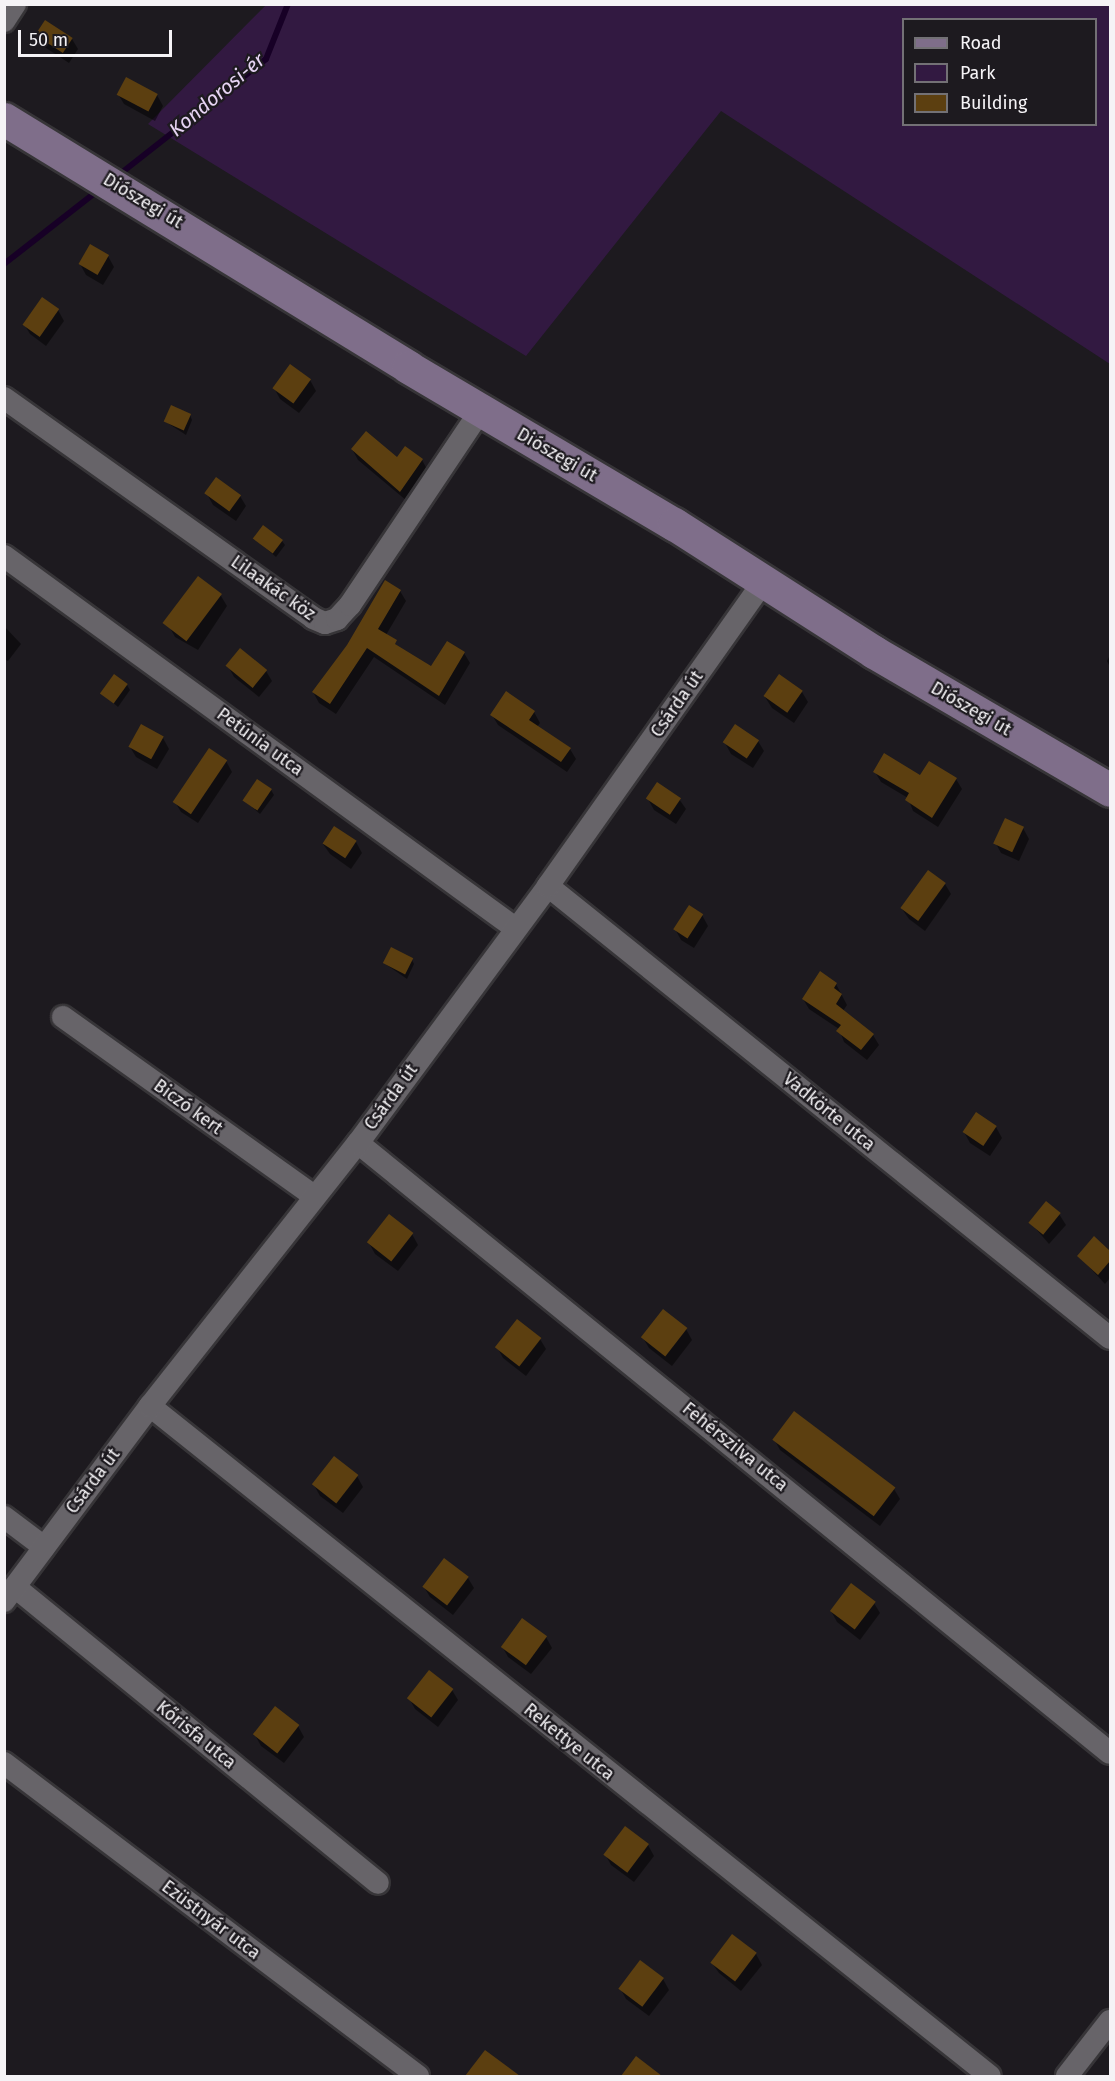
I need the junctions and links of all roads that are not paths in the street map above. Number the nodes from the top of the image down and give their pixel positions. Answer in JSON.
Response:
{"nodes":[{"id":1,"x":15,"y":4,"type":"edge"},
{"id":2,"x":4,"y":21,"type":"edge"},
{"id":3,"x":4,"y":119,"type":"edge"},
{"id":4,"x":4,"y":398,"type":"edge"},
{"id":5,"x":481,"y":410,"type":"junction"},
{"id":6,"x":4,"y":556,"type":"edge"},
{"id":7,"x":763,"y":582,"type":"junction"},
{"id":8,"x":1110,"y":790,"type":"edge"},
{"id":9,"x":548,"y":886,"type":"junction"},
{"id":10,"x":515,"y":928,"type":"junction"},
{"id":11,"x":63,"y":1017,"type":"dead end"},
{"id":12,"x":358,"y":1143,"type":"junction"},
{"id":13,"x":314,"y":1196,"type":"junction"},
{"id":14,"x":1110,"y":1338,"type":"edge"},
{"id":15,"x":150,"y":1406,"type":"junction"},
{"id":16,"x":4,"y":1516,"type":"edge"},
{"id":17,"x":44,"y":1547,"type":"junction"},
{"id":18,"x":10,"y":1594,"type":"edge"},
{"id":19,"x":1110,"y":1753,"type":"edge"},
{"id":20,"x":4,"y":1763,"type":"edge"},
{"id":21,"x":378,"y":1883,"type":"dead end"},
{"id":22,"x":1108,"y":2030,"type":"edge"},
{"id":23,"x":418,"y":2076,"type":"edge"},
{"id":24,"x":990,"y":2076,"type":"edge"},
{"id":25,"x":1067,"y":2076,"type":"edge"}],
"edges":[{"from":1,"to":2,"type":"street"},
{"from":3,"to":5,"type":"main road","name":"Diószegi út"},
{"from":4,"to":5,"type":"street","name":"Lilaakác köz"},
{"from":5,"to":7,"type":"main road","name":"Diószegi út"},
{"from":6,"to":10,"type":"street","name":"Petúnia utca"},
{"from":7,"to":8,"type":"main road","name":"Diószegi út"},
{"from":7,"to":9,"type":"street","name":"Csárda út"},
{"from":9,"to":10,"type":"street","name":"Csárda út"},
{"from":9,"to":14,"type":"street","name":"Vadkörte utca"},
{"from":10,"to":12,"type":"street","name":"Csárda út"},
{"from":11,"to":13,"type":"street","name":"Biczó kert"},
{"from":12,"to":13,"type":"street","name":"Csárda út"},
{"from":12,"to":19,"type":"street","name":"Fehérszilva utca"},
{"from":13,"to":15,"type":"street","name":"Csárda út"},
{"from":15,"to":17,"type":"street","name":"Csárda út"},
{"from":15,"to":24,"type":"street","name":"Rekettye utca"},
{"from":16,"to":17,"type":"street"},
{"from":17,"to":18,"type":"street","name":"Csárda út"},
{"from":18,"to":21,"type":"street","name":"Kőrisfa utca"},
{"from":20,"to":23,"type":"street","name":"Ezüstnyár utca"},
{"from":22,"to":25,"type":"street"}]}
